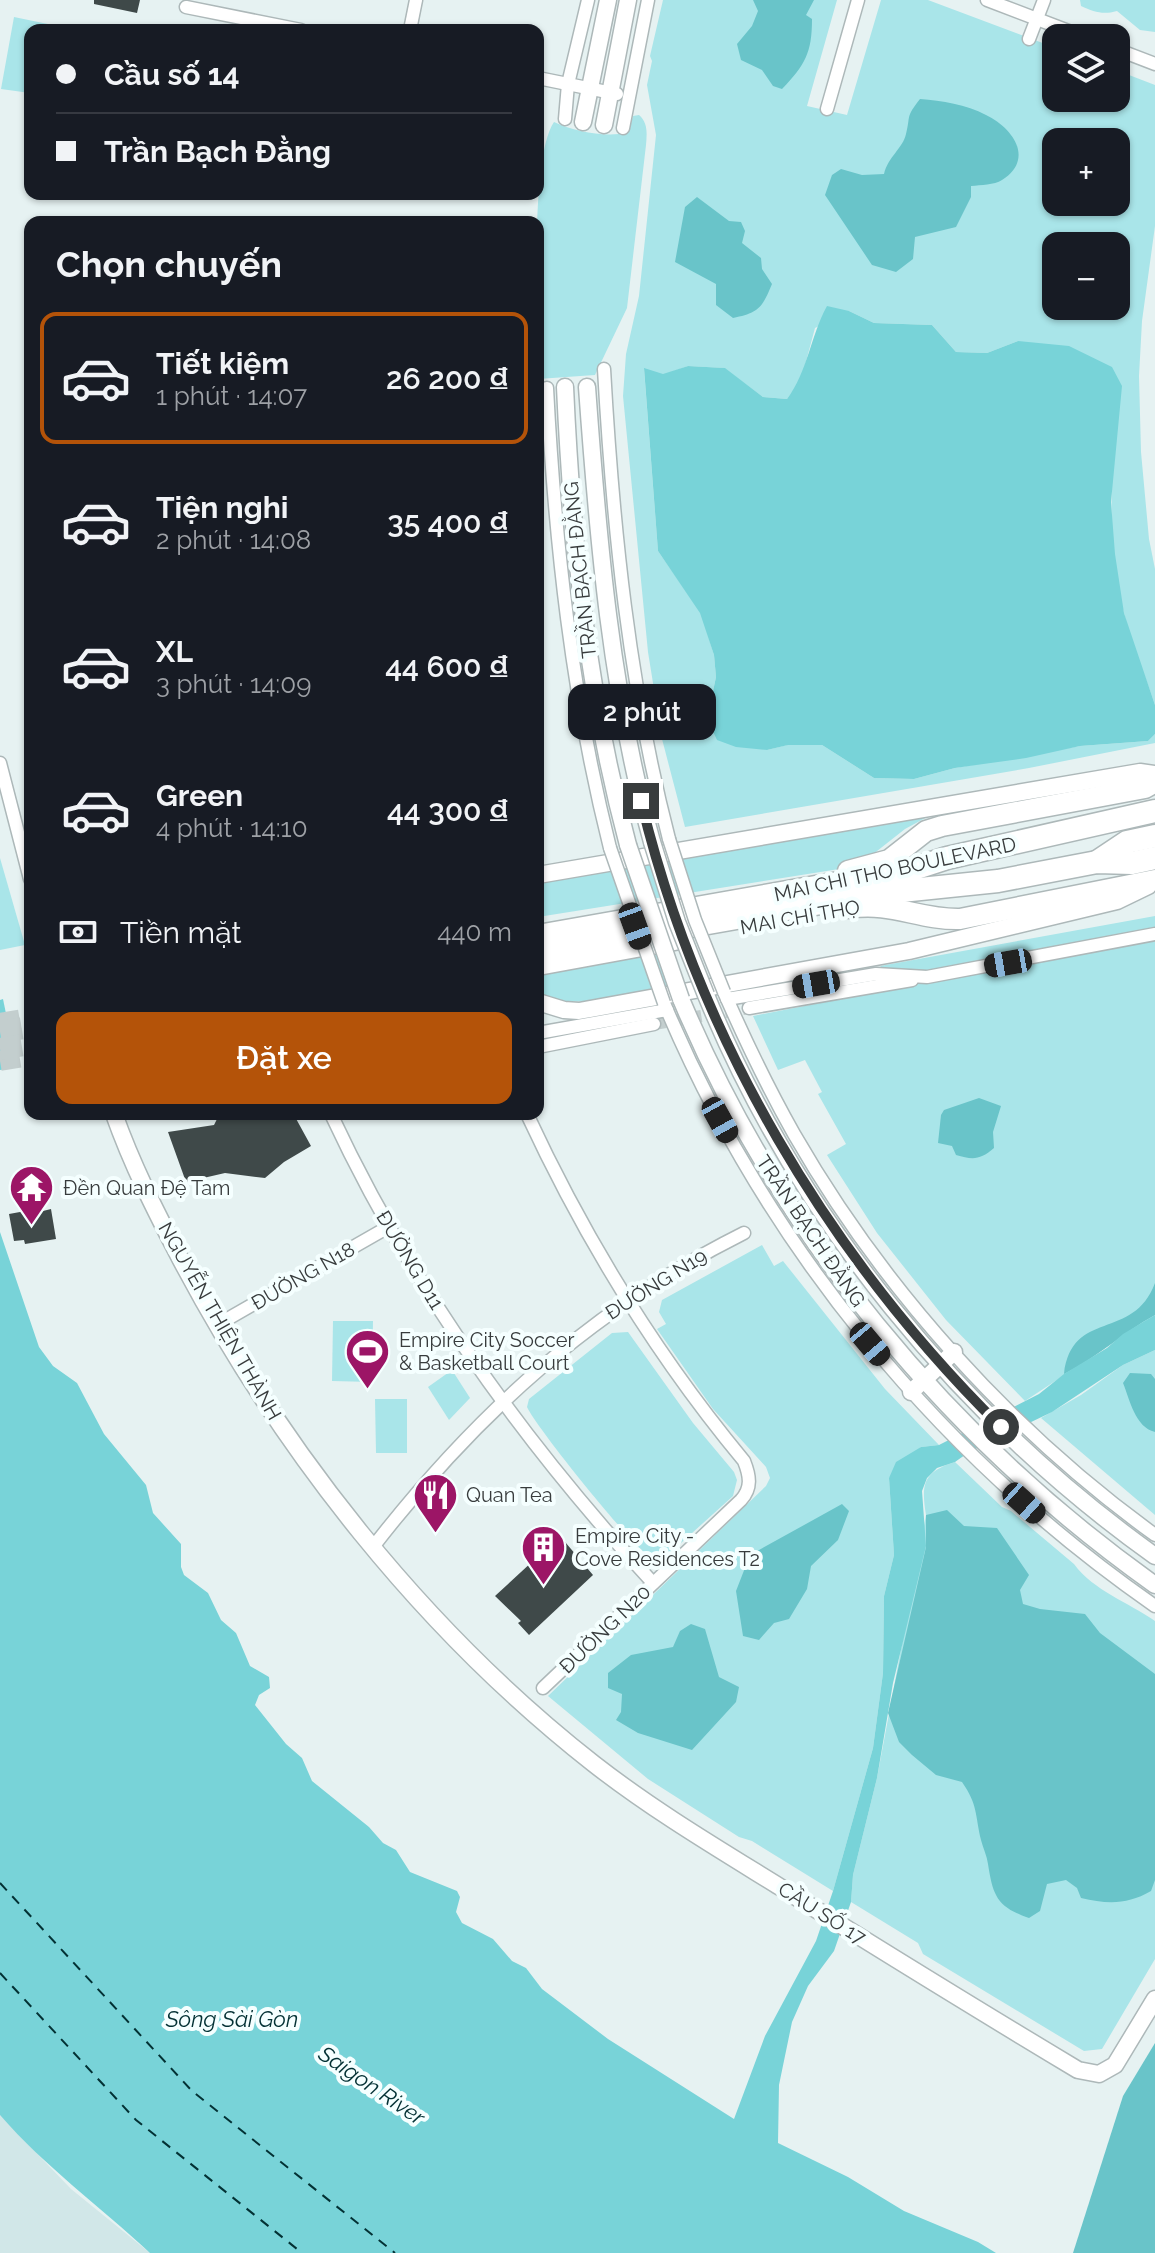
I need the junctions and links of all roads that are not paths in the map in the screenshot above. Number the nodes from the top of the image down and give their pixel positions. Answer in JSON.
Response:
{"nodes":[{"id":1,"x":416,"y":0,"type":"edge"},
{"id":2,"x":588,"y":0,"type":"edge"},
{"id":3,"x":608,"y":0,"type":"edge"},
{"id":4,"x":628,"y":0,"type":"edge"},
{"id":5,"x":648,"y":0,"type":"edge"},
{"id":6,"x":858,"y":0,"type":"edge"},
{"id":7,"x":987,"y":0,"type":"edge"},
{"id":8,"x":1044,"y":0,"type":"edge"},
{"id":9,"x":186,"y":7,"type":"dead end"},
{"id":10,"x":1037,"y":19,"type":"junction"},
{"id":11,"x":271,"y":24,"type":"edge"},
{"id":12,"x":411,"y":24,"type":"edge"},
{"id":13,"x":1050,"y":24,"type":"edge"},
{"id":14,"x":1029,"y":39,"type":"dead end"},
{"id":15,"x":1130,"y":54,"type":"edge"},
{"id":16,"x":1155,"y":64,"type":"edge"},
{"id":17,"x":544,"y":79,"type":"edge"},
{"id":18,"x":568,"y":84,"type":"junction"},
{"id":19,"x":588,"y":88,"type":"junction"},
{"id":20,"x":609,"y":93,"type":"junction"},
{"id":21,"x":627,"y":96,"type":"junction"},
{"id":22,"x":827,"y":109,"type":"dead end"},
{"id":23,"x":565,"y":119,"type":"dead end"},
{"id":24,"x":583,"y":122,"type":"dead end"},
{"id":25,"x":604,"y":125,"type":"dead end"},
{"id":26,"x":623,"y":128,"type":"dead end"},
{"id":27,"x":604,"y":369,"type":"dead end"},
{"id":28,"x":565,"y":387,"type":"dead end"},
{"id":29,"x":587,"y":387,"type":"dead end"},
{"id":30,"x":547,"y":388,"type":"dead end"},
{"id":31,"x":614,"y":595,"type":"junction"},
{"id":32,"x":573,"y":599,"type":"junction"},
{"id":33,"x":0,"y":763,"type":"edge"},
{"id":34,"x":1155,"y":774,"type":"edge"},
{"id":35,"x":1155,"y":782,"type":"edge"},
{"id":36,"x":1155,"y":811,"type":"edge"},
{"id":37,"x":664,"y":818,"type":"junction"},
{"id":38,"x":646,"y":821,"type":"junction"},
{"id":39,"x":622,"y":825,"type":"junction"},
{"id":40,"x":605,"y":828,"type":"junction"},
{"id":41,"x":1155,"y":836,"type":"edge"},
{"id":42,"x":24,"y":856,"type":"edge"},
{"id":43,"x":1155,"y":858,"type":"edge"},
{"id":44,"x":1097,"y":862,"type":"junction"},
{"id":45,"x":544,"y":874,"type":"edge"},
{"id":46,"x":1155,"y":881,"type":"edge"},
{"id":47,"x":544,"y":926,"type":"edge"},
{"id":48,"x":1155,"y":934,"type":"edge"},
{"id":49,"x":544,"y":935,"type":"edge"},
{"id":50,"x":544,"y":952,"type":"edge"},
{"id":51,"x":544,"y":964,"type":"edge"},
{"id":52,"x":927,"y":977,"type":"junction"},
{"id":53,"x":725,"y":996,"type":"junction"},
{"id":54,"x":544,"y":1004,"type":"edge"},
{"id":55,"x":666,"y":1006,"type":"junction"},
{"id":56,"x":749,"y":1008,"type":"tunnel mouth"},
{"id":57,"x":654,"y":1024,"type":"tunnel mouth"},
{"id":58,"x":544,"y":1032,"type":"edge"},
{"id":59,"x":544,"y":1046,"type":"edge"},
{"id":60,"x":117,"y":1120,"type":"edge"},
{"id":61,"x":334,"y":1120,"type":"edge"},
{"id":62,"x":530,"y":1120,"type":"edge"},
{"id":63,"x":390,"y":1226,"type":"junction"},
{"id":64,"x":844,"y":1228,"type":"junction"},
{"id":65,"x":744,"y":1233,"type":"dead end"},
{"id":66,"x":818,"y":1246,"type":"junction"},
{"id":67,"x":802,"y":1256,"type":"junction"},
{"id":68,"x":627,"y":1301,"type":"junction"},
{"id":69,"x":217,"y":1325,"type":"junction"},
{"id":70,"x":948,"y":1358,"type":"junction"},
{"id":71,"x":918,"y":1386,"type":"junction"},
{"id":72,"x":502,"y":1401,"type":"junction"},
{"id":73,"x":1152,"y":1532,"type":"edge"},
{"id":74,"x":1138,"y":1544,"type":"junction"},
{"id":75,"x":373,"y":1547,"type":"junction"},
{"id":76,"x":1155,"y":1556,"type":"edge"},
{"id":77,"x":1118,"y":1569,"type":"junction"},
{"id":78,"x":653,"y":1583,"type":"junction"},
{"id":79,"x":1155,"y":1585,"type":"edge"},
{"id":80,"x":1155,"y":1606,"type":"edge"},
{"id":81,"x":543,"y":1688,"type":"dead end"},
{"id":82,"x":741,"y":1863,"type":"joint"},
{"id":83,"x":1155,"y":1999,"type":"edge"}],
"edges":[{"from":1,"to":12,"type":"street"},
{"from":2,"to":18,"type":"street"},
{"from":3,"to":19,"type":"street"},
{"from":4,"to":20,"type":"street"},
{"from":5,"to":21,"type":"street"},
{"from":6,"to":22,"type":"street"},
{"from":7,"to":10,"type":"street"},
{"from":8,"to":10,"type":"street"},
{"from":9,"to":11,"type":"street"},
{"from":10,"to":13,"type":"street"},
{"from":10,"to":14,"type":"street"},
{"from":15,"to":16,"type":"street"},
{"from":17,"to":18,"type":"street"},
{"from":18,"to":19,"type":"street"},
{"from":18,"to":23,"type":"street"},
{"from":19,"to":20,"type":"street"},
{"from":19,"to":24,"type":"street"},
{"from":20,"to":21,"type":"street"},
{"from":20,"to":25,"type":"street"},
{"from":21,"to":26,"type":"street"},
{"from":27,"to":31,"type":"street"},
{"from":28,"to":32,"type":"street","name":"TRẦN BẠCH ĐẰNG"},
{"from":29,"to":31,"type":"street","name":"TRẦN BẠCH ĐẰNG"},
{"from":30,"to":32,"type":"street"},
{"from":31,"to":37,"type":"street"},
{"from":31,"to":38,"type":"street","name":"TRẦN BẠCH ĐẰNG"},
{"from":32,"to":39,"type":"street","name":"TRẦN BẠCH ĐẰNG"},
{"from":32,"to":40,"type":"street"},
{"from":33,"to":42,"type":"street"},
{"from":34,"to":45,"type":"street"},
{"from":35,"to":47,"type":"main road","name":"MAI CHI THO BOULEVARD"},
{"from":36,"to":49,"type":"highway","name":"MAI CHI THO BOULEVARD"},
{"from":37,"to":38,"type":"street"},
{"from":37,"to":53,"type":"street","bridge":true},
{"from":38,"to":64,"type":"street","name":"TRẦN BẠCH ĐẰNG","bridge":true},
{"from":39,"to":40,"type":"street"},
{"from":39,"to":66,"type":"street","name":"TRẦN BẠCH ĐẰNG","bridge":true},
{"from":40,"to":55,"type":"street","bridge":true},
{"from":41,"to":44,"type":"highway"},
{"from":43,"to":44,"type":"highway","name":"MAI CHI THO BOULEVARD"},
{"from":44,"to":50,"type":"highway","name":"MAI CHI THO BOULEVARD"},
{"from":46,"to":51,"type":"main road","name":"MAI CHÍ THỌ"},
{"from":46,"to":54,"type":"street","name":"MAI CHÍ THỌ"},
{"from":48,"to":52,"type":"street"},
{"from":52,"to":53,"type":"street"},
{"from":52,"to":56,"type":"street"},
{"from":53,"to":64,"type":"street"},
{"from":55,"to":58,"type":"street"},
{"from":55,"to":67,"type":"street"},
{"from":57,"to":59,"type":"street"},
{"from":60,"to":69,"type":"street","name":"NGUYỄN THIỆN THÀNH"},
{"from":61,"to":63,"type":"street","name":"ĐƯỜNG D11"},
{"from":62,"to":68,"type":"street"},
{"from":63,"to":69,"type":"street","name":"ĐƯỜNG N18"},
{"from":63,"to":72,"type":"street","name":"ĐƯỜNG D11"},
{"from":64,"to":66,"type":"street"},
{"from":64,"to":70,"type":"street","name":"TRẦN BẠCH ĐẰNG"},
{"from":65,"to":68,"type":"street","name":"ĐƯỜNG N19"},
{"from":66,"to":67,"type":"street"},
{"from":66,"to":71,"type":"street","name":"TRẦN BẠCH ĐẰNG"},
{"from":67,"to":71,"type":"street"},
{"from":68,"to":72,"type":"street","name":"ĐƯỜNG N19"},
{"from":68,"to":78,"type":"street","name":"ĐƯỜNG N20"},
{"from":69,"to":75,"type":"street","name":"NGUYỄN THIỆN THÀNH"},
{"from":70,"to":71,"type":"street"},
{"from":70,"to":73,"type":"street"},
{"from":70,"to":74,"type":"street","name":"TRẦN BẠCH ĐẰNG"},
{"from":71,"to":77,"type":"street","name":"TRẦN BẠCH ĐẰNG"},
{"from":72,"to":75,"type":"street","name":"ĐƯỜNG N19"},
{"from":72,"to":78,"type":"street","name":"ĐƯỜNG D11"},
{"from":73,"to":74,"type":"street"},
{"from":74,"to":76,"type":"street"},
{"from":75,"to":82,"type":"street","name":"NGUYỄN THIỆN THÀNH"},
{"from":77,"to":79,"type":"street"},
{"from":77,"to":80,"type":"street"},
{"from":78,"to":81,"type":"street","name":"ĐƯỜNG N20"},
{"from":82,"to":83,"type":"street","name":"CẦU SỐ 17"}]}
